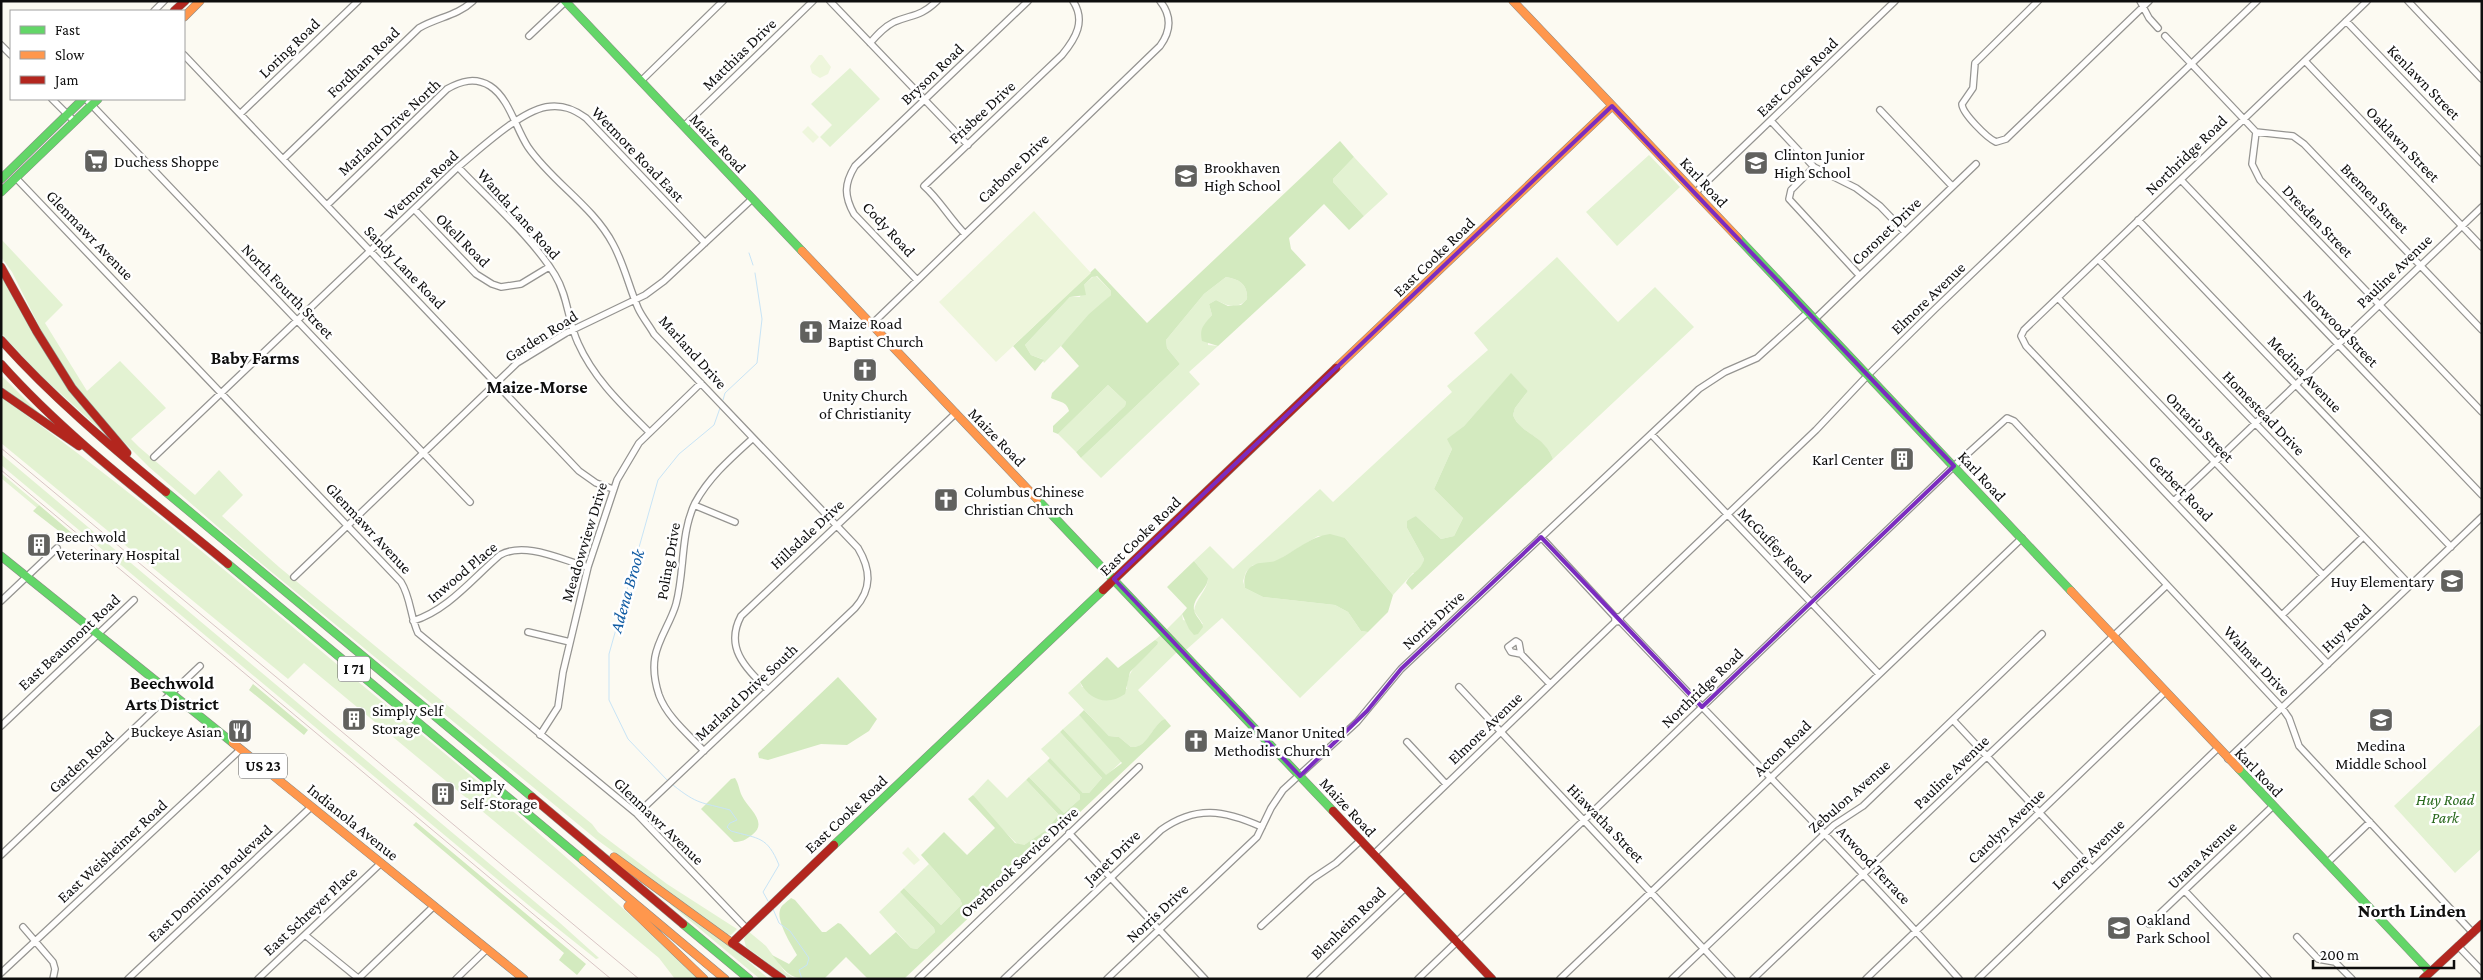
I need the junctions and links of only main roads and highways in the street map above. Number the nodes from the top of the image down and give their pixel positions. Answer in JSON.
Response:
{"nodes":[{"id":1,"x":185,"y":1,"type":"edge"},
{"id":2,"x":200,"y":1,"type":"edge"},
{"id":3,"x":565,"y":1,"type":"edge"},
{"id":4,"x":1512,"y":1,"type":"edge"},
{"id":5,"x":175,"y":10,"type":"edge"},
{"id":6,"x":185,"y":16,"type":"edge"},
{"id":7,"x":84,"y":100,"type":"edge"},
{"id":8,"x":97,"y":100,"type":"edge"},
{"id":9,"x":1612,"y":106,"type":"junction"},
{"id":10,"x":37,"y":144,"type":"junction"},
{"id":11,"x":16,"y":178,"type":"junction"},
{"id":12,"x":1,"y":179,"type":"edge"},
{"id":13,"x":1,"y":192,"type":"edge"},
{"id":14,"x":1,"y":267,"type":"edge"},
{"id":15,"x":1,"y":340,"type":"edge"},
{"id":16,"x":1,"y":364,"type":"edge"},
{"id":17,"x":1,"y":392,"type":"edge"},
{"id":18,"x":106,"y":463,"type":"junction"},
{"id":19,"x":157,"y":485,"type":"junction"},
{"id":20,"x":1,"y":556,"type":"edge"},
{"id":21,"x":1114,"y":580,"type":"junction"},
{"id":22,"x":555,"y":816,"type":"junction"},
{"id":23,"x":560,"y":841,"type":"junction"},
{"id":24,"x":2482,"y":924,"type":"edge"},
{"id":25,"x":732,"y":943,"type":"junction"},
{"id":26,"x":2430,"y":972,"type":"junction"},
{"id":27,"x":524,"y":979,"type":"edge"},
{"id":28,"x":704,"y":979,"type":"edge"},
{"id":29,"x":725,"y":979,"type":"edge"},
{"id":30,"x":749,"y":979,"type":"edge"},
{"id":31,"x":782,"y":979,"type":"edge"},
{"id":32,"x":1492,"y":979,"type":"edge"},
{"id":33,"x":2424,"y":979,"type":"edge"}],
"edges":[{"from":1,"to":5,"type":"main road"},
{"from":2,"to":6,"type":"main road"},
{"from":3,"to":21,"type":"main road","name":"Maize Road"},
{"from":4,"to":9,"type":"main road","name":"Karl Road"},
{"from":7,"to":10,"type":"main road"},
{"from":8,"to":11,"type":"main road"},
{"from":9,"to":21,"type":"main road","name":"East Cooke Road"},
{"from":9,"to":26,"type":"main road","name":"Karl Road"},
{"from":10,"to":11,"type":"main road"},
{"from":10,"to":12,"type":"main road"},
{"from":11,"to":13,"type":"main road"},
{"from":14,"to":19,"type":"main road"},
{"from":15,"to":19,"type":"main road","number":"I 71"},
{"from":16,"to":18,"type":"main road","number":"I 71"},
{"from":17,"to":18,"type":"main road"},
{"from":18,"to":23,"type":"main road","number":"I 71"},
{"from":19,"to":22,"type":"main road","number":"I 71"},
{"from":20,"to":27,"type":"main road","name":"Indianola Avenue","number":"US 23"},
{"from":21,"to":25,"type":"main road","name":"East Cooke Road"},
{"from":21,"to":32,"type":"main road","name":"Maize Road"},
{"from":22,"to":25,"type":"main road"},
{"from":22,"to":30,"type":"main road","number":"I 71"},
{"from":23,"to":28,"type":"main road"},
{"from":23,"to":29,"type":"main road","number":"I 71"},
{"from":24,"to":26,"type":"main road"},
{"from":25,"to":31,"type":"main road"},
{"from":26,"to":33,"type":"main road"}]}
